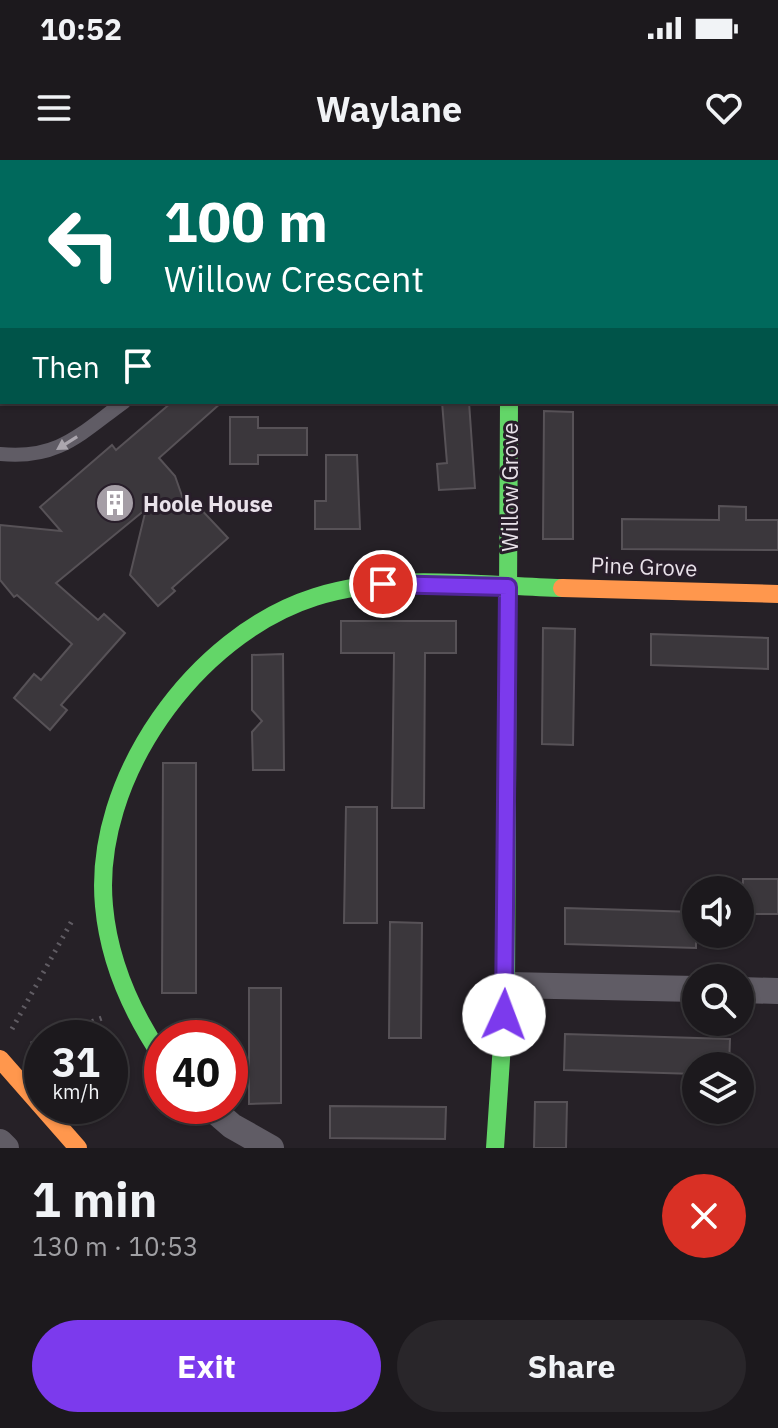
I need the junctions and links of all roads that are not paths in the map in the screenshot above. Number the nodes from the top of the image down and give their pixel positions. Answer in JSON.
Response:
{"nodes":[{"id":1,"x":121,"y":404,"type":"edge"},
{"id":2,"x":509,"y":404,"type":"edge"},
{"id":3,"x":0,"y":454,"type":"edge"},
{"id":4,"x":508,"y":587,"type":"junction"},
{"id":5,"x":778,"y":594,"type":"edge"},
{"id":6,"x":506,"y":985,"type":"junction"},
{"id":7,"x":682,"y":989,"type":"edge"},
{"id":8,"x":754,"y":990,"type":"edge"},
{"id":9,"x":778,"y":991,"type":"edge"},
{"id":10,"x":144,"y":1030,"type":"edge"},
{"id":11,"x":0,"y":1059,"type":"edge"},
{"id":12,"x":230,"y":1124,"type":"edge"},
{"id":13,"x":0,"y":1142,"type":"edge"},
{"id":14,"x":6,"y":1148,"type":"edge"},
{"id":15,"x":78,"y":1148,"type":"edge"},
{"id":16,"x":271,"y":1148,"type":"edge"},
{"id":17,"x":495,"y":1148,"type":"edge"}],
"edges":[{"from":1,"to":3,"type":"lane","one_way":true},
{"from":2,"to":4,"type":"main road","name":"Willow Grove"},
{"from":4,"to":5,"type":"main road","name":"Pine Grove"},
{"from":4,"to":6,"type":"main road","name":"Willow Grove"},
{"from":4,"to":10,"type":"main road","name":"Pine Grove"},
{"from":6,"to":7,"type":"street"},
{"from":6,"to":17,"type":"main road","name":"Willow Grove"},
{"from":8,"to":9,"type":"street"},
{"from":11,"to":15,"type":"main road"},
{"from":12,"to":16,"type":"street"},
{"from":13,"to":14,"type":"street"}]}
